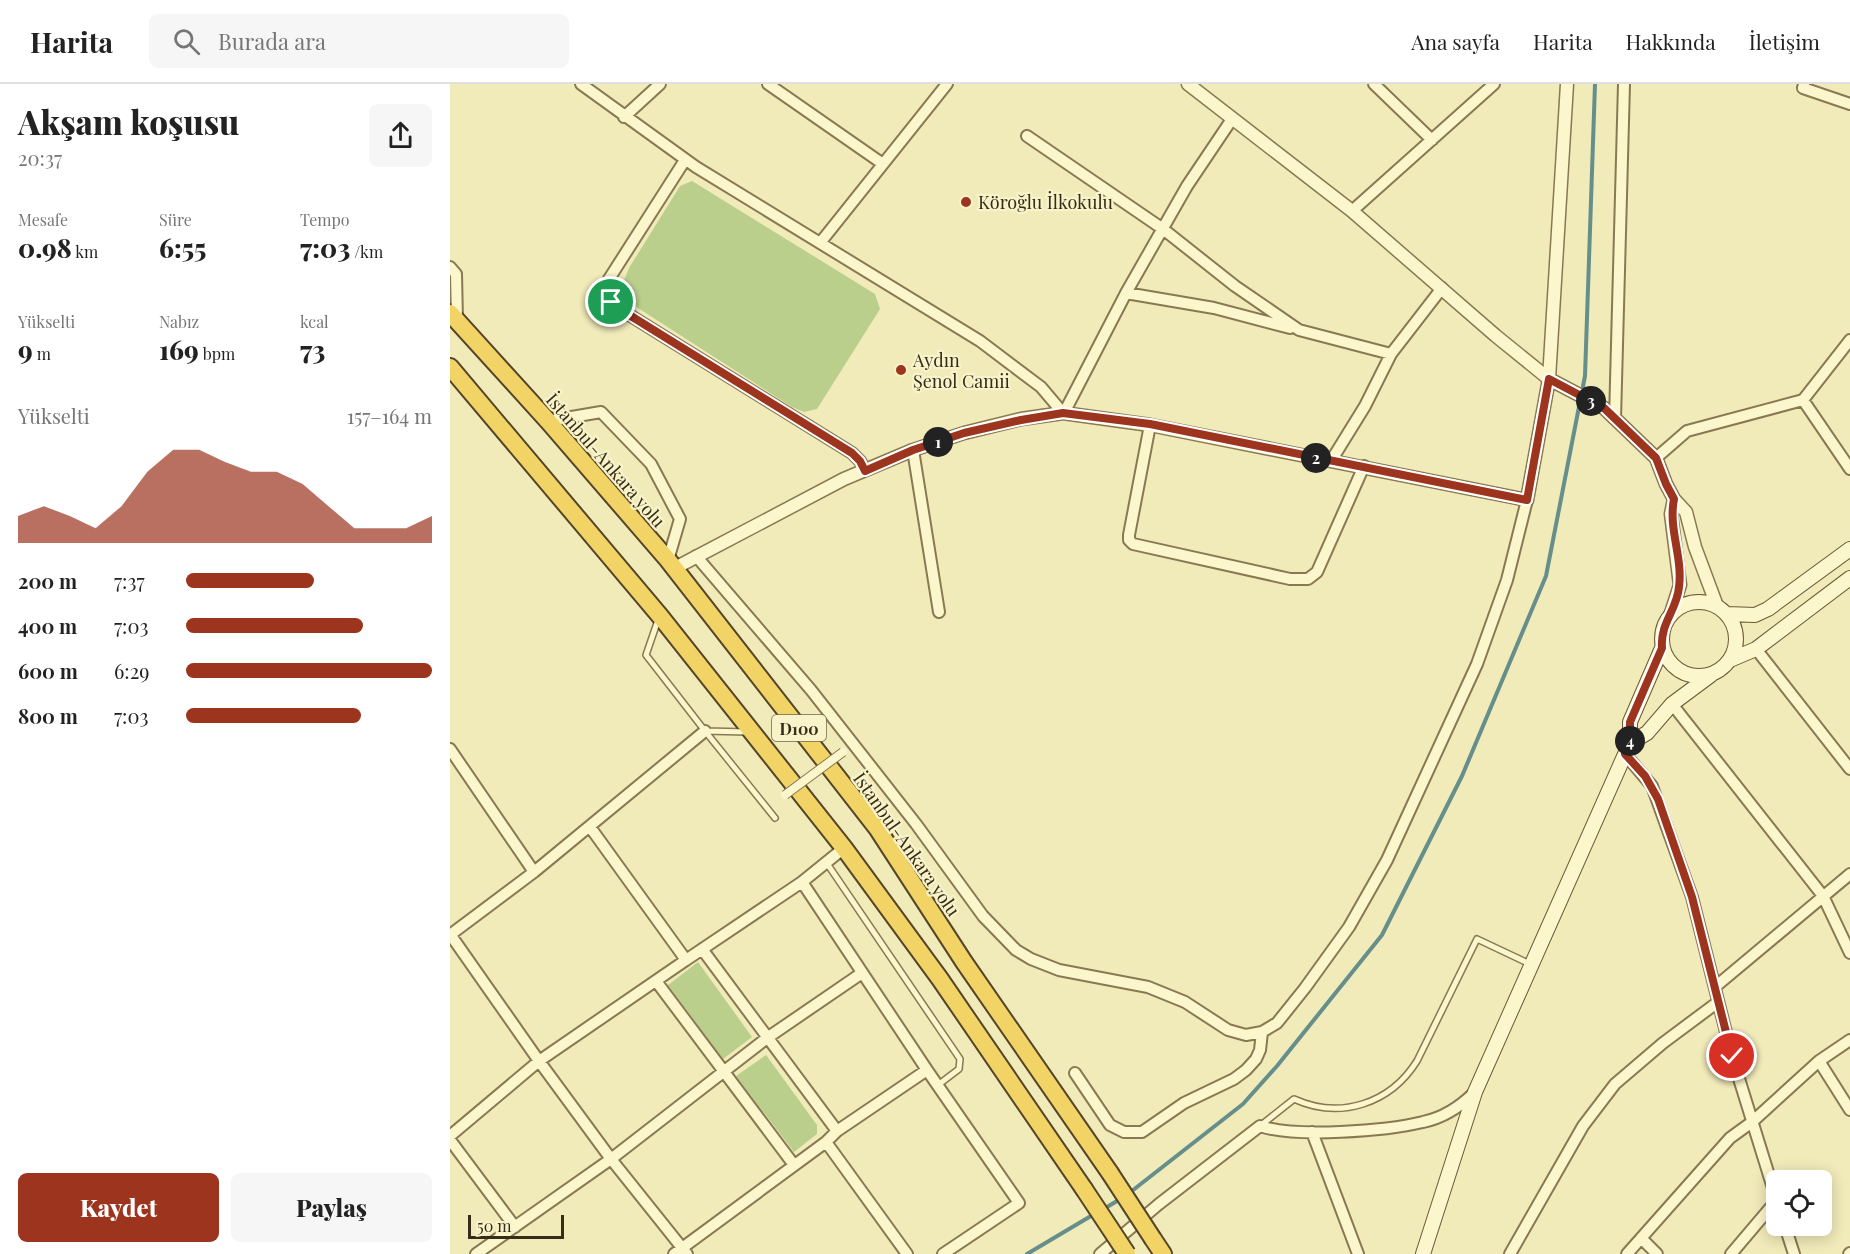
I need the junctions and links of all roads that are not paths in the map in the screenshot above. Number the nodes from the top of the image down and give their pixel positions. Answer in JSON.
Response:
{"nodes":[{"id":1,"x":581,"y":84,"type":"edge"},
{"id":2,"x":660,"y":84,"type":"edge"},
{"id":3,"x":768,"y":84,"type":"edge"},
{"id":4,"x":947,"y":84,"type":"edge"},
{"id":5,"x":1188,"y":84,"type":"edge"},
{"id":6,"x":1374,"y":84,"type":"edge"},
{"id":7,"x":1494,"y":84,"type":"edge"},
{"id":8,"x":1568,"y":84,"type":"edge"},
{"id":9,"x":1624,"y":84,"type":"edge"},
{"id":10,"x":1804,"y":84,"type":"edge"},
{"id":11,"x":1850,"y":104,"type":"edge"},
{"id":12,"x":624,"y":117,"type":"junction"},
{"id":13,"x":1232,"y":119,"type":"junction"},
{"id":14,"x":1027,"y":136,"type":"dead end"},
{"id":15,"x":1432,"y":140,"type":"junction"},
{"id":16,"x":685,"y":160,"type":"junction"},
{"id":17,"x":883,"y":164,"type":"junction"},
{"id":18,"x":1352,"y":211,"type":"junction"},
{"id":19,"x":1163,"y":229,"type":"junction"},
{"id":20,"x":820,"y":243,"type":"junction"},
{"id":21,"x":450,"y":267,"type":"edge"},
{"id":22,"x":1442,"y":288,"type":"junction"},
{"id":23,"x":1126,"y":293,"type":"junction"},
{"id":24,"x":454,"y":317,"type":"edge"},
{"id":25,"x":1299,"y":330,"type":"junction"},
{"id":26,"x":1850,"y":340,"type":"edge"},
{"id":27,"x":1391,"y":354,"type":"junction"},
{"id":28,"x":450,"y":367,"type":"edge"},
{"id":29,"x":1549,"y":379,"type":"junction"},
{"id":30,"x":1803,"y":400,"type":"junction"},
{"id":31,"x":1063,"y":413,"type":"junction"},
{"id":32,"x":1615,"y":419,"type":"junction"},
{"id":33,"x":548,"y":421,"type":"junction"},
{"id":34,"x":1150,"y":424,"type":"junction"},
{"id":35,"x":913,"y":450,"type":"junction"},
{"id":36,"x":1656,"y":458,"type":"junction"},
{"id":37,"x":1331,"y":461,"type":"junction"},
{"id":38,"x":1364,"y":466,"type":"junction"},
{"id":39,"x":1850,"y":469,"type":"edge"},
{"id":40,"x":865,"y":471,"type":"junction"},
{"id":41,"x":1674,"y":499,"type":"junction"},
{"id":42,"x":1527,"y":500,"type":"junction"},
{"id":43,"x":1850,"y":549,"type":"edge"},
{"id":44,"x":696,"y":556,"type":"junction"},
{"id":45,"x":671,"y":564,"type":"junction"},
{"id":46,"x":1850,"y":578,"type":"edge"},
{"id":47,"x":1722,"y":610,"type":"junction"},
{"id":48,"x":939,"y":612,"type":"dead end"},
{"id":49,"x":1671,"y":613,"type":"junction"},
{"id":50,"x":660,"y":616,"type":"junction"},
{"id":51,"x":1662,"y":648,"type":"junction"},
{"id":52,"x":1756,"y":649,"type":"junction"},
{"id":53,"x":1730,"y":660,"type":"junction"},
{"id":54,"x":1711,"y":675,"type":"junction"},
{"id":55,"x":1672,"y":704,"type":"junction"},
{"id":56,"x":705,"y":731,"type":"junction"},
{"id":57,"x":753,"y":732,"type":"junction"},
{"id":58,"x":450,"y":748,"type":"edge"},
{"id":59,"x":1628,"y":748,"type":"junction"},
{"id":60,"x":843,"y":752,"type":"dead end"},
{"id":61,"x":1850,"y":769,"type":"edge"},
{"id":62,"x":785,"y":795,"type":"dead end"},
{"id":63,"x":775,"y":818,"type":"dead end"},
{"id":64,"x":590,"y":827,"type":"junction"},
{"id":65,"x":844,"y":848,"type":"junction"},
{"id":66,"x":826,"y":862,"type":"junction"},
{"id":67,"x":534,"y":872,"type":"junction"},
{"id":68,"x":1850,"y":874,"type":"edge"},
{"id":69,"x":802,"y":882,"type":"junction"},
{"id":70,"x":1823,"y":896,"type":"junction"},
{"id":71,"x":450,"y":934,"type":"edge"},
{"id":72,"x":702,"y":949,"type":"junction"},
{"id":73,"x":1850,"y":953,"type":"edge"},
{"id":74,"x":686,"y":960,"type":"junction"},
{"id":75,"x":1531,"y":965,"type":"junction"},
{"id":76,"x":862,"y":973,"type":"junction"},
{"id":77,"x":656,"y":981,"type":"junction"},
{"id":78,"x":1715,"y":987,"type":"junction"},
{"id":79,"x":1718,"y":1002,"type":"junction"},
{"id":80,"x":1262,"y":1032,"type":"junction"},
{"id":81,"x":767,"y":1038,"type":"junction"},
{"id":82,"x":1850,"y":1040,"type":"edge"},
{"id":83,"x":539,"y":1061,"type":"junction"},
{"id":84,"x":1819,"y":1061,"type":"junction"},
{"id":85,"x":927,"y":1070,"type":"junction"},
{"id":86,"x":723,"y":1071,"type":"junction"},
{"id":87,"x":1075,"y":1073,"type":"dead end"},
{"id":88,"x":938,"y":1085,"type":"junction"},
{"id":89,"x":1475,"y":1092,"type":"junction"},
{"id":90,"x":1850,"y":1110,"type":"edge"},
{"id":91,"x":1752,"y":1122,"type":"junction"},
{"id":92,"x":1260,"y":1126,"type":"junction"},
{"id":93,"x":837,"y":1131,"type":"junction"},
{"id":94,"x":1312,"y":1132,"type":"junction"},
{"id":95,"x":450,"y":1138,"type":"edge"},
{"id":96,"x":826,"y":1142,"type":"junction"},
{"id":97,"x":611,"y":1159,"type":"junction"},
{"id":98,"x":794,"y":1165,"type":"junction"},
{"id":99,"x":1767,"y":1170,"type":"edge"},
{"id":100,"x":1766,"y":1212,"type":"edge"},
{"id":101,"x":515,"y":1227,"type":"junction"},
{"id":102,"x":1788,"y":1236,"type":"edge"},
{"id":103,"x":1641,"y":1238,"type":"junction"},
{"id":104,"x":681,"y":1252,"type":"edge"},
{"id":105,"x":476,"y":1254,"type":"edge"},
{"id":106,"x":907,"y":1254,"type":"edge"},
{"id":107,"x":943,"y":1254,"type":"edge"},
{"id":108,"x":1100,"y":1254,"type":"edge"},
{"id":109,"x":1127,"y":1254,"type":"edge"},
{"id":110,"x":1163,"y":1254,"type":"edge"},
{"id":111,"x":1358,"y":1254,"type":"edge"},
{"id":112,"x":1423,"y":1254,"type":"edge"},
{"id":113,"x":1510,"y":1254,"type":"edge"},
{"id":114,"x":1627,"y":1254,"type":"edge"},
{"id":115,"x":1657,"y":1254,"type":"edge"},
{"id":116,"x":1731,"y":1254,"type":"edge"},
{"id":117,"x":1794,"y":1254,"type":"edge"}],
"edges":[{"from":1,"to":12,"type":"street"},
{"from":2,"to":12,"type":"street"},
{"from":3,"to":17,"type":"street"},
{"from":4,"to":17,"type":"street"},
{"from":5,"to":13,"type":"street"},
{"from":6,"to":15,"type":"street"},
{"from":7,"to":15,"type":"street"},
{"from":8,"to":29,"type":"street"},
{"from":9,"to":32,"type":"street"},
{"from":10,"to":11,"type":"street"},
{"from":12,"to":16,"type":"street"},
{"from":13,"to":18,"type":"street"},
{"from":13,"to":19,"type":"street"},
{"from":14,"to":19,"type":"street"},
{"from":15,"to":18,"type":"street"},
{"from":16,"to":20,"type":"street"},
{"from":16,"to":40,"type":"street"},
{"from":17,"to":20,"type":"street"},
{"from":18,"to":22,"type":"street"},
{"from":19,"to":23,"type":"street"},
{"from":19,"to":25,"type":"street"},
{"from":20,"to":31,"type":"street"},
{"from":21,"to":24,"type":"street"},
{"from":22,"to":27,"type":"street"},
{"from":22,"to":29,"type":"street"},
{"from":23,"to":25,"type":"street"},
{"from":23,"to":31,"type":"street"},
{"from":24,"to":33,"type":"highway","name":"İstanbul-Ankara yolu","number":"D100"},
{"from":25,"to":27,"type":"street"},
{"from":26,"to":30,"type":"street"},
{"from":27,"to":37,"type":"street"},
{"from":28,"to":50,"type":"highway","number":"D100"},
{"from":29,"to":32,"type":"street"},
{"from":29,"to":42,"type":"street"},
{"from":30,"to":36,"type":"street"},
{"from":30,"to":39,"type":"street"},
{"from":31,"to":34,"type":"street"},
{"from":31,"to":35,"type":"street"},
{"from":32,"to":36,"type":"street"},
{"from":33,"to":45,"type":"highway","name":"İstanbul-Ankara yolu","number":"D100"},
{"from":33,"to":45,"type":"street"},
{"from":34,"to":37,"type":"street"},
{"from":34,"to":38,"type":"street"},
{"from":35,"to":40,"type":"street"},
{"from":35,"to":48,"type":"street"},
{"from":36,"to":41,"type":"street"},
{"from":37,"to":38,"type":"street"},
{"from":38,"to":42,"type":"street"},
{"from":40,"to":44,"type":"street"},
{"from":41,"to":47,"type":"street"},
{"from":41,"to":49,"type":"street"},
{"from":42,"to":80,"type":"street"},
{"from":43,"to":47,"type":"main road"},
{"from":44,"to":45,"type":"street"},
{"from":44,"to":80,"type":"street"},
{"from":45,"to":110,"type":"highway","name":"İstanbul-Ankara yolu","number":"D100","bridge":true},
{"from":46,"to":52,"type":"main road"},
{"from":47,"to":49,"type":"main road"},
{"from":47,"to":53,"type":"main road"},
{"from":49,"to":51,"type":"main road"},
{"from":50,"to":56,"type":"lane"},
{"from":50,"to":57,"type":"highway","number":"D100"},
{"from":51,"to":54,"type":"main road"},
{"from":51,"to":59,"type":"main road"},
{"from":52,"to":53,"type":"main road"},
{"from":52,"to":61,"type":"street"},
{"from":53,"to":54,"type":"main road"},
{"from":54,"to":55,"type":"main road"},
{"from":55,"to":59,"type":"main road"},
{"from":55,"to":70,"type":"street"},
{"from":56,"to":57,"type":"lane"},
{"from":56,"to":63,"type":"lane"},
{"from":56,"to":64,"type":"street"},
{"from":57,"to":65,"type":"highway","number":"D100"},
{"from":58,"to":67,"type":"street"},
{"from":59,"to":75,"type":"main road"},
{"from":59,"to":78,"type":"street"},
{"from":60,"to":62,"type":"street","bridge":true},
{"from":64,"to":67,"type":"street"},
{"from":64,"to":74,"type":"street"},
{"from":65,"to":66,"type":"street"},
{"from":65,"to":109,"type":"highway","number":"D100","bridge":true},
{"from":66,"to":69,"type":"street"},
{"from":66,"to":88,"type":"lane"},
{"from":67,"to":71,"type":"street"},
{"from":68,"to":70,"type":"street"},
{"from":69,"to":72,"type":"street"},
{"from":69,"to":76,"type":"street"},
{"from":70,"to":73,"type":"street"},
{"from":70,"to":78,"type":"street"},
{"from":71,"to":83,"type":"street"},
{"from":72,"to":74,"type":"street"},
{"from":72,"to":81,"type":"street"},
{"from":74,"to":77,"type":"street"},
{"from":75,"to":89,"type":"main road"},
{"from":75,"to":92,"type":"lane"},
{"from":76,"to":81,"type":"street"},
{"from":76,"to":85,"type":"street"},
{"from":77,"to":83,"type":"street"},
{"from":77,"to":86,"type":"street"},
{"from":78,"to":79,"type":"street"},
{"from":79,"to":91,"type":"street"},
{"from":79,"to":113,"type":"street"},
{"from":80,"to":87,"type":"street"},
{"from":81,"to":86,"type":"street"},
{"from":81,"to":93,"type":"street"},
{"from":82,"to":84,"type":"street"},
{"from":83,"to":95,"type":"street"},
{"from":83,"to":97,"type":"street"},
{"from":84,"to":90,"type":"street"},
{"from":84,"to":91,"type":"street"},
{"from":85,"to":88,"type":"street"},
{"from":85,"to":93,"type":"street"},
{"from":86,"to":97,"type":"street"},
{"from":86,"to":98,"type":"street"},
{"from":88,"to":107,"type":"street"},
{"from":89,"to":94,"type":"street"},
{"from":89,"to":112,"type":"main road"},
{"from":91,"to":99,"type":"street"},
{"from":91,"to":103,"type":"street"},
{"from":92,"to":94,"type":"street"},
{"from":92,"to":108,"type":"street"},
{"from":93,"to":96,"type":"street"},
{"from":94,"to":111,"type":"street"},
{"from":95,"to":101,"type":"street"},
{"from":96,"to":98,"type":"street"},
{"from":96,"to":106,"type":"street"},
{"from":97,"to":101,"type":"street"},
{"from":97,"to":104,"type":"street"},
{"from":98,"to":104,"type":"street"},
{"from":100,"to":116,"type":"street"},
{"from":101,"to":105,"type":"street"},
{"from":102,"to":117,"type":"street"},
{"from":103,"to":114,"type":"street"},
{"from":103,"to":115,"type":"street"}]}
